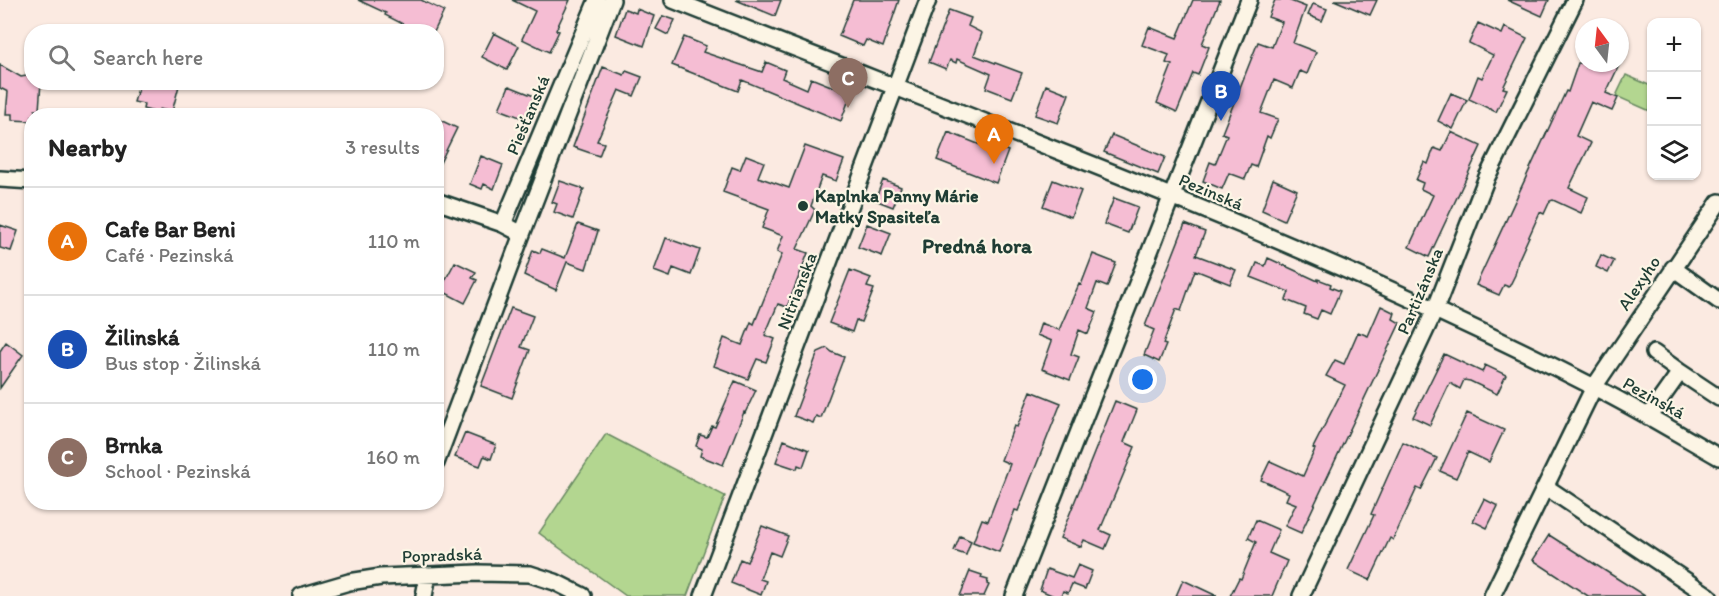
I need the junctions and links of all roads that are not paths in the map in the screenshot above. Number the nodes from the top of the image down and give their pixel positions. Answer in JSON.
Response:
{"nodes":[{"id":1,"x":597,"y":0,"type":"edge"},
{"id":2,"x":612,"y":0,"type":"edge"},
{"id":3,"x":673,"y":0,"type":"edge"},
{"id":4,"x":928,"y":0,"type":"edge"},
{"id":5,"x":1250,"y":0,"type":"edge"},
{"id":6,"x":1575,"y":0,"type":"edge"},
{"id":7,"x":894,"y":88,"type":"junction"},
{"id":8,"x":0,"y":179,"type":"edge"},
{"id":9,"x":24,"y":180,"type":"edge"},
{"id":10,"x":1172,"y":197,"type":"junction"},
{"id":11,"x":1719,"y":202,"type":"edge"},
{"id":12,"x":444,"y":204,"type":"edge"},
{"id":13,"x":503,"y":224,"type":"junction"},
{"id":14,"x":522,"y":234,"type":"junction"},
{"id":15,"x":1673,"y":268,"type":"junction"},
{"id":16,"x":1719,"y":301,"type":"edge"},
{"id":17,"x":1435,"y":310,"type":"junction"},
{"id":18,"x":1654,"y":353,"type":"dead end"},
{"id":19,"x":1680,"y":372,"type":"junction"},
{"id":20,"x":1594,"y":387,"type":"junction"},
{"id":21,"x":1719,"y":398,"type":"edge"},
{"id":22,"x":1647,"y":417,"type":"junction"},
{"id":23,"x":444,"y":442,"type":"edge"},
{"id":24,"x":1719,"y":456,"type":"edge"},
{"id":25,"x":1546,"y":487,"type":"junction"},
{"id":26,"x":428,"y":575,"type":"junction"},
{"id":27,"x":1719,"y":591,"type":"edge"},
{"id":28,"x":301,"y":596,"type":"edge"},
{"id":29,"x":424,"y":596,"type":"edge"},
{"id":30,"x":583,"y":596,"type":"edge"},
{"id":31,"x":703,"y":596,"type":"edge"},
{"id":32,"x":1014,"y":596,"type":"edge"},
{"id":33,"x":1301,"y":596,"type":"edge"},
{"id":34,"x":1492,"y":596,"type":"edge"},
{"id":35,"x":1709,"y":596,"type":"edge"},
{"id":36,"x":1716,"y":596,"type":"edge"}],
"edges":[{"from":1,"to":13,"type":"street","name":"Piešťanská"},
{"from":2,"to":14,"type":"street","name":"Piešťanská"},
{"from":3,"to":7,"type":"street","name":"Pezinská"},
{"from":4,"to":7,"type":"street","name":"Nitrianska"},
{"from":5,"to":10,"type":"street"},
{"from":6,"to":17,"type":"street","name":"Partizánska"},
{"from":7,"to":10,"type":"street","name":"Pezinská"},
{"from":7,"to":31,"type":"street","name":"Nitrianska"},
{"from":8,"to":9,"type":"street"},
{"from":10,"to":17,"type":"street","name":"Pezinská"},
{"from":10,"to":32,"type":"street"},
{"from":11,"to":15,"type":"street","name":"Alexyho"},
{"from":12,"to":13,"type":"street"},
{"from":13,"to":14,"type":"street"},
{"from":14,"to":23,"type":"street","name":"Piešťanská"},
{"from":15,"to":16,"type":"street"},
{"from":15,"to":20,"type":"street","name":"Alexyho"},
{"from":17,"to":20,"type":"street","name":"Pezinská"},
{"from":17,"to":33,"type":"street","name":"Partizánska"},
{"from":18,"to":19,"type":"street"},
{"from":19,"to":21,"type":"street"},
{"from":19,"to":22,"type":"street"},
{"from":20,"to":22,"type":"street","name":"Pezinská"},
{"from":20,"to":25,"type":"street","name":"Alexyho"},
{"from":22,"to":24,"type":"street","name":"Pezinská"},
{"from":25,"to":34,"type":"street","name":"Alexyho"},
{"from":25,"to":35,"type":"street"},
{"from":26,"to":28,"type":"street","name":"Popradská"},
{"from":26,"to":29,"type":"street"},
{"from":26,"to":30,"type":"street","name":"Popradská"},
{"from":27,"to":36,"type":"street"}]}
